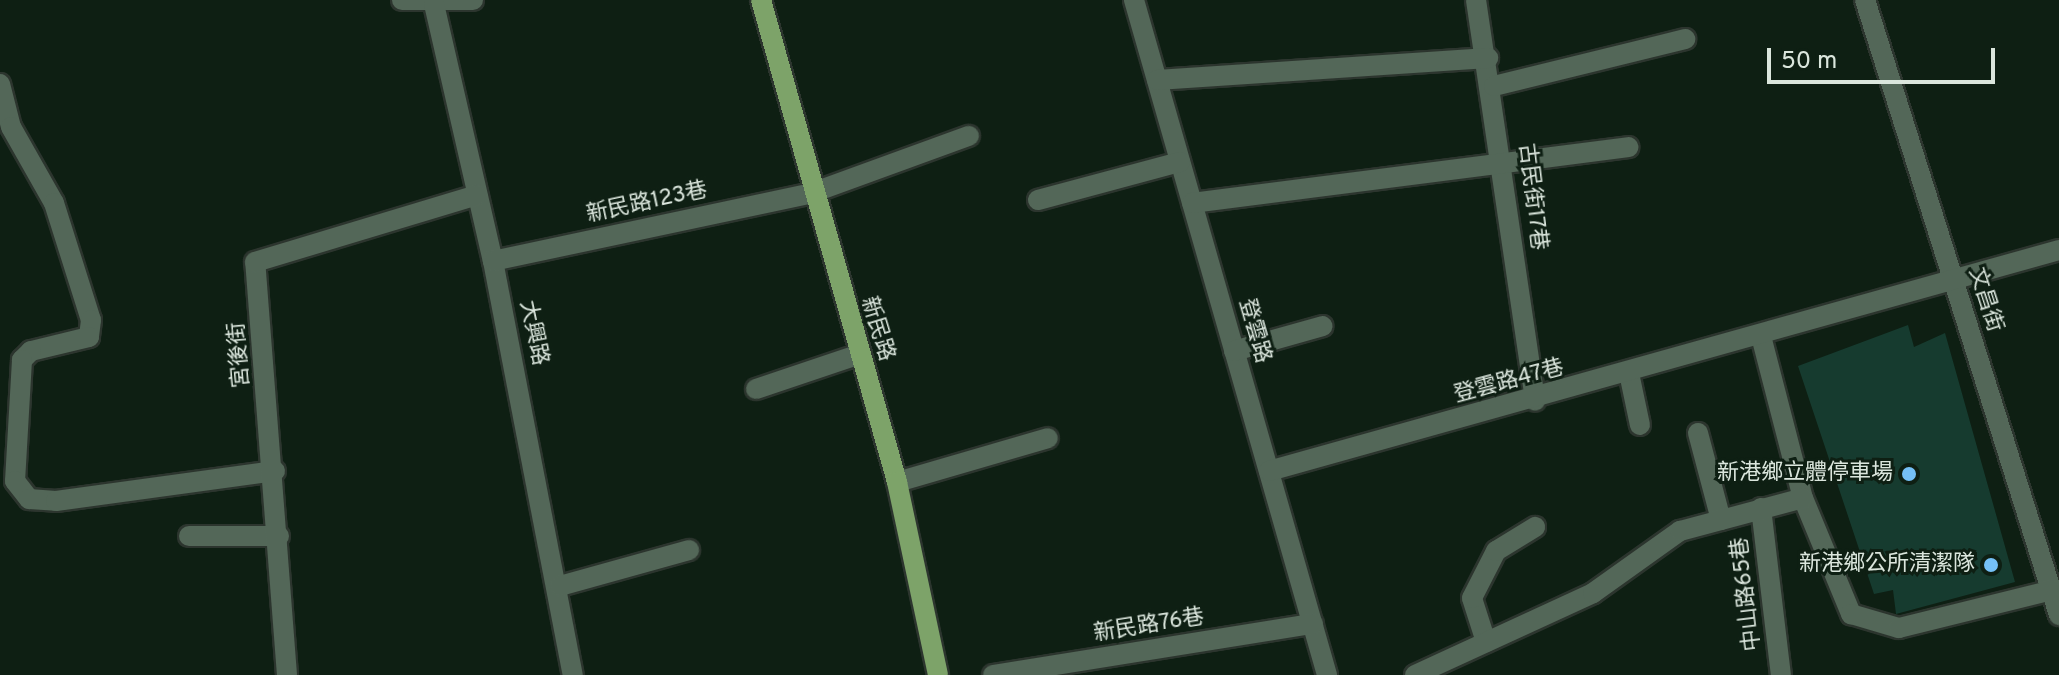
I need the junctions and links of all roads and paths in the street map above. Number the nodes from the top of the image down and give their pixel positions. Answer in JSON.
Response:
{"nodes":[{"id":1,"x":402,"y":0,"type":"edge"},
{"id":2,"x":473,"y":0,"type":"edge"},
{"id":3,"x":761,"y":0,"type":"edge"},
{"id":4,"x":1134,"y":0,"type":"edge"},
{"id":5,"x":1476,"y":0,"type":"edge"},
{"id":6,"x":1865,"y":0,"type":"edge"},
{"id":7,"x":434,"y":4,"type":"junction"},
{"id":8,"x":1685,"y":39,"type":"dead end"},
{"id":9,"x":1488,"y":58,"type":"junction"},
{"id":10,"x":1157,"y":80,"type":"junction"},
{"id":11,"x":0,"y":84,"type":"edge"},
{"id":12,"x":1494,"y":86,"type":"junction"},
{"id":13,"x":969,"y":136,"type":"dead end"},
{"id":14,"x":1628,"y":147,"type":"dead end"},
{"id":15,"x":1180,"y":162,"type":"junction"},
{"id":16,"x":1503,"y":166,"type":"junction"},
{"id":17,"x":812,"y":193,"type":"junction"},
{"id":18,"x":477,"y":195,"type":"junction"},
{"id":19,"x":1038,"y":200,"type":"dead end"},
{"id":20,"x":1192,"y":203,"type":"junction"},
{"id":21,"x":2059,"y":250,"type":"edge"},
{"id":22,"x":493,"y":261,"type":"junction"},
{"id":23,"x":1954,"y":282,"type":"junction"},
{"id":24,"x":1323,"y":326,"type":"dead end"},
{"id":25,"x":1761,"y":336,"type":"junction"},
{"id":26,"x":1234,"y":351,"type":"junction"},
{"id":27,"x":860,"y":354,"type":"junction"},
{"id":28,"x":1629,"y":373,"type":"junction"},
{"id":29,"x":756,"y":389,"type":"dead end"},
{"id":30,"x":1535,"y":401,"type":"junction"},
{"id":31,"x":1640,"y":425,"type":"dead end"},
{"id":32,"x":1698,"y":433,"type":"dead end"},
{"id":33,"x":1048,"y":438,"type":"dead end"},
{"id":34,"x":275,"y":471,"type":"junction"},
{"id":35,"x":1269,"y":471,"type":"junction"},
{"id":36,"x":897,"y":482,"type":"junction"},
{"id":37,"x":1803,"y":498,"type":"junction"},
{"id":38,"x":1761,"y":508,"type":"junction"},
{"id":39,"x":1721,"y":520,"type":"junction"},
{"id":40,"x":1535,"y":527,"type":"dead end"},
{"id":41,"x":189,"y":536,"type":"dead end"},
{"id":42,"x":279,"y":536,"type":"junction"},
{"id":43,"x":689,"y":550,"type":"dead end"},
{"id":44,"x":560,"y":586,"type":"junction"},
{"id":45,"x":2052,"y":590,"type":"junction"},
{"id":46,"x":2059,"y":615,"type":"edge"},
{"id":47,"x":1313,"y":624,"type":"junction"},
{"id":48,"x":1486,"y":642,"type":"junction"},
{"id":49,"x":287,"y":675,"type":"edge"},
{"id":50,"x":573,"y":675,"type":"edge"},
{"id":51,"x":938,"y":675,"type":"edge"},
{"id":52,"x":993,"y":675,"type":"edge"},
{"id":53,"x":1327,"y":675,"type":"edge"},
{"id":54,"x":1415,"y":675,"type":"edge"},
{"id":55,"x":1781,"y":675,"type":"edge"}],
"edges":[{"from":1,"to":7,"type":"street"},
{"from":2,"to":7,"type":"street"},
{"from":3,"to":17,"type":"main road","name":"新民路"},
{"from":4,"to":10,"type":"street","name":"登雲路"},
{"from":5,"to":9,"type":"street","name":"古民街17巷"},
{"from":6,"to":23,"type":"street","name":"文昌街"},
{"from":7,"to":18,"type":"street","name":"大興路"},
{"from":8,"to":12,"type":"street"},
{"from":9,"to":10,"type":"street"},
{"from":9,"to":12,"type":"street","name":"古民街17巷"},
{"from":10,"to":15,"type":"street","name":"登雲路"},
{"from":11,"to":34,"type":"street"},
{"from":12,"to":16,"type":"street","name":"古民街17巷"},
{"from":13,"to":17,"type":"street","name":"新民路123巷"},
{"from":14,"to":16,"type":"street"},
{"from":15,"to":19,"type":"street"},
{"from":15,"to":20,"type":"street","name":"登雲路"},
{"from":16,"to":20,"type":"street"},
{"from":16,"to":30,"type":"street","name":"古民街17巷"},
{"from":17,"to":22,"type":"street","name":"新民路123巷"},
{"from":17,"to":27,"type":"main road","name":"新民路"},
{"from":18,"to":22,"type":"street","name":"大興路"},
{"from":18,"to":34,"type":"street","name":"宮後街"},
{"from":20,"to":26,"type":"street","name":"登雲路"},
{"from":21,"to":23,"type":"street","name":"登雲路47巷"},
{"from":22,"to":44,"type":"street","name":"大興路"},
{"from":23,"to":25,"type":"street","name":"登雲路47巷"},
{"from":23,"to":45,"type":"street","name":"文昌街"},
{"from":24,"to":26,"type":"street"},
{"from":25,"to":28,"type":"street","name":"登雲路47巷"},
{"from":25,"to":37,"type":"street"},
{"from":26,"to":35,"type":"street","name":"登雲路"},
{"from":27,"to":29,"type":"street"},
{"from":27,"to":36,"type":"main road","name":"新民路"},
{"from":28,"to":30,"type":"street","name":"登雲路47巷"},
{"from":28,"to":31,"type":"street"},
{"from":30,"to":35,"type":"street","name":"登雲路47巷"},
{"from":32,"to":39,"type":"street"},
{"from":33,"to":36,"type":"street"},
{"from":34,"to":42,"type":"street","name":"宮後街"},
{"from":35,"to":47,"type":"street","name":"登雲路"},
{"from":36,"to":51,"type":"main road","name":"新民路"},
{"from":37,"to":38,"type":"street"},
{"from":37,"to":45,"type":"street"},
{"from":38,"to":39,"type":"street"},
{"from":38,"to":55,"type":"street","name":"中山路65巷"},
{"from":39,"to":48,"type":"street"},
{"from":40,"to":48,"type":"street"},
{"from":41,"to":42,"type":"street"},
{"from":42,"to":49,"type":"street","name":"宮後街"},
{"from":43,"to":44,"type":"street"},
{"from":44,"to":50,"type":"street","name":"大興路"},
{"from":45,"to":46,"type":"street","name":"文昌街"},
{"from":47,"to":52,"type":"street","name":"新民路76巷"},
{"from":47,"to":53,"type":"street","name":"登雲路"},
{"from":48,"to":54,"type":"street"}]}
